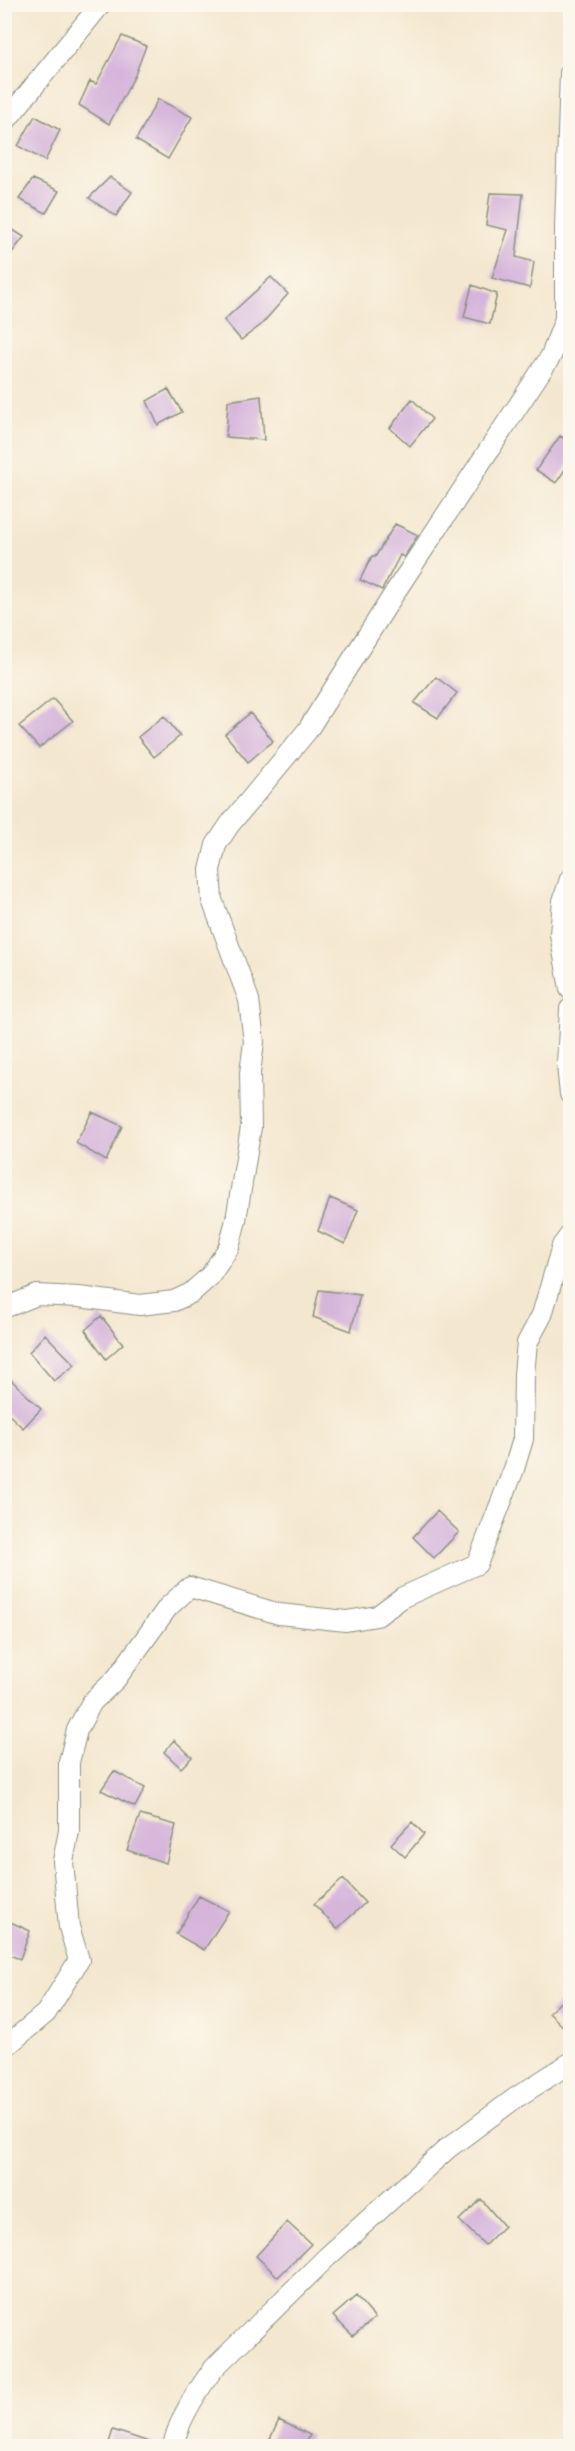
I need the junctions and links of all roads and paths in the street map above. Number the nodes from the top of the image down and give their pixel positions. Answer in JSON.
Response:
{"nodes":[{"id":1,"x":101,"y":4,"type":"edge"},
{"id":2,"x":570,"y":73,"type":"edge"},
{"id":3,"x":4,"y":123,"type":"edge"},
{"id":4,"x":570,"y":879,"type":"edge"},
{"id":5,"x":570,"y":989,"type":"edge"},
{"id":6,"x":570,"y":1009,"type":"edge"},
{"id":7,"x":570,"y":1094,"type":"edge"},
{"id":8,"x":570,"y":1235,"type":"edge"},
{"id":9,"x":4,"y":1308,"type":"edge"},
{"id":10,"x":4,"y":2048,"type":"edge"},
{"id":11,"x":570,"y":2063,"type":"edge"},
{"id":12,"x":173,"y":2446,"type":"edge"}],
"edges":[{"from":1,"to":3,"type":"street"},
{"from":2,"to":9,"type":"street"},
{"from":4,"to":5,"type":"street"},
{"from":6,"to":7,"type":"street"},
{"from":8,"to":10,"type":"street"},
{"from":11,"to":12,"type":"street"}]}
